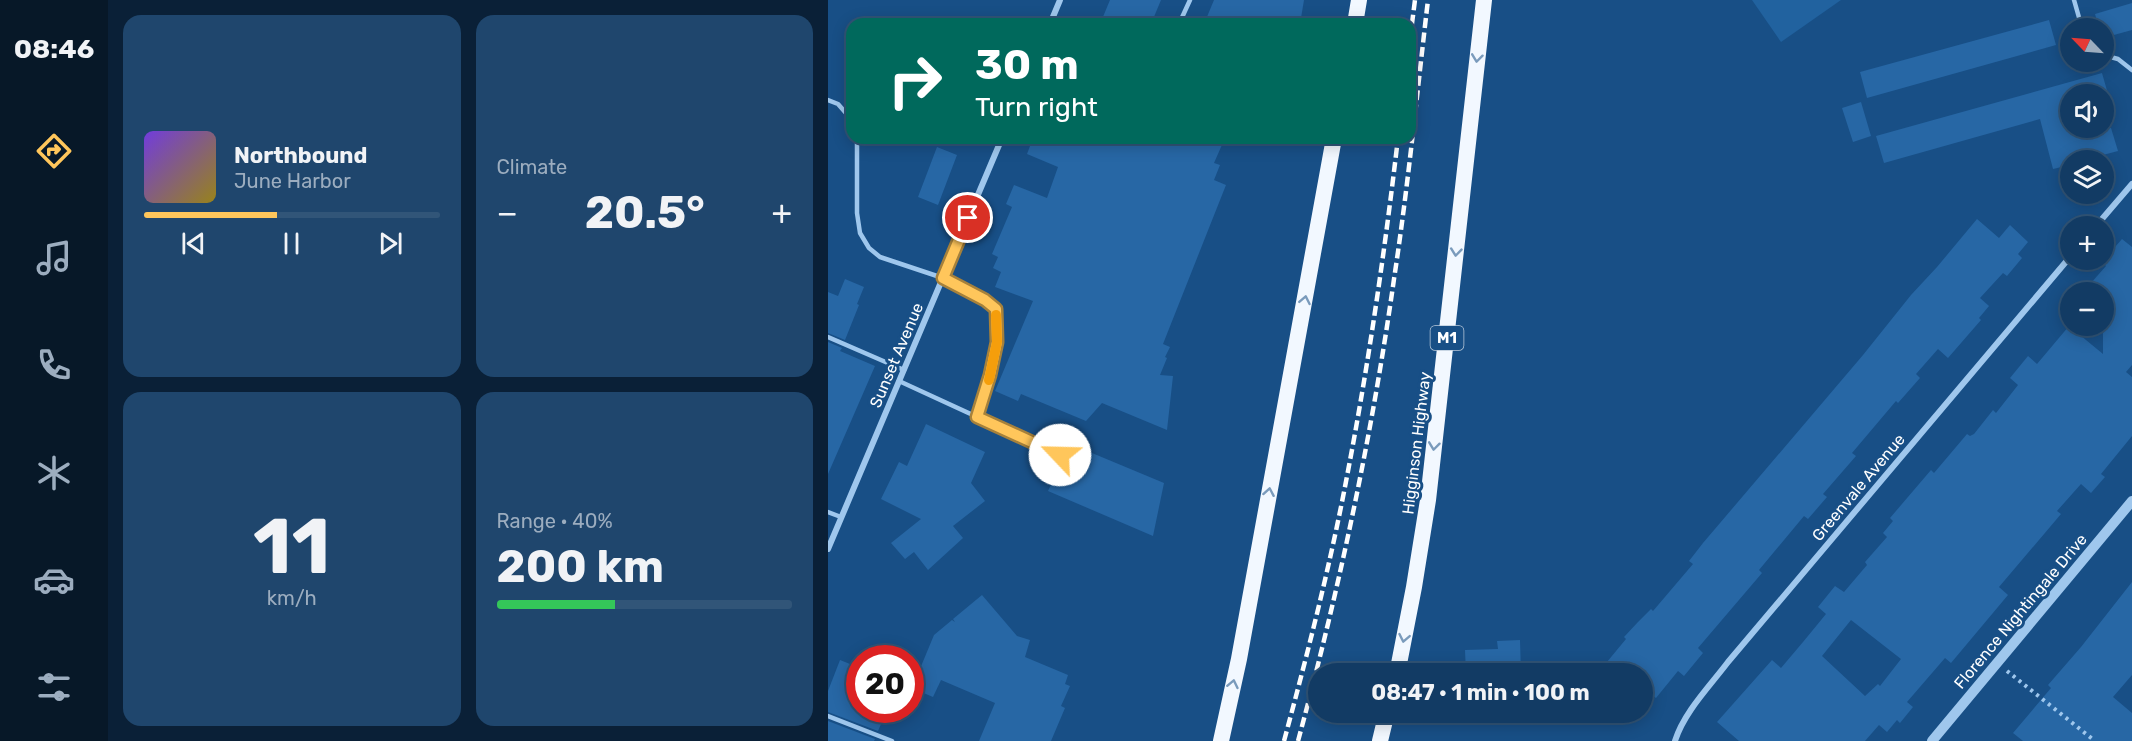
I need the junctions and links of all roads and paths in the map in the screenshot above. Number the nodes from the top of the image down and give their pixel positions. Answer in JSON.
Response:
{"nodes":[{"id":1,"x":1060,"y":0,"type":"edge"},
{"id":2,"x":1190,"y":0,"type":"edge"},
{"id":3,"x":1359,"y":0,"type":"edge"},
{"id":4,"x":1484,"y":0,"type":"edge"},
{"id":5,"x":2074,"y":0,"type":"edge"},
{"id":6,"x":1052,"y":18,"type":"edge"},
{"id":7,"x":1182,"y":18,"type":"edge"},
{"id":8,"x":1356,"y":18,"type":"edge"},
{"id":9,"x":2079,"y":18,"type":"edge"},
{"id":10,"x":2114,"y":58,"type":"edge"},
{"id":11,"x":2132,"y":70,"type":"edge"},
{"id":12,"x":828,"y":100,"type":"edge"},
{"id":13,"x":846,"y":113,"type":"edge"},
{"id":14,"x":857,"y":144,"type":"edge"},
{"id":15,"x":999,"y":144,"type":"edge"},
{"id":16,"x":1333,"y":144,"type":"edge"},
{"id":17,"x":2132,"y":184,"type":"edge"},
{"id":18,"x":2105,"y":216,"type":"edge"},
{"id":19,"x":2060,"y":269,"type":"edge"},
{"id":20,"x":943,"y":278,"type":"junction"},
{"id":21,"x":828,"y":337,"type":"edge"},
{"id":22,"x":904,"y":370,"type":"junction"},
{"id":23,"x":899,"y":381,"type":"junction"},
{"id":24,"x":977,"y":417,"type":"junction"},
{"id":25,"x":1060,"y":455,"type":"dead end"},
{"id":26,"x":2132,"y":501,"type":"edge"},
{"id":27,"x":828,"y":512,"type":"edge"},
{"id":28,"x":842,"y":517,"type":"junction"},
{"id":29,"x":828,"y":549,"type":"edge"},
{"id":30,"x":1399,"y":663,"type":"edge"},
{"id":31,"x":1998,"y":663,"type":"junction"},
{"id":32,"x":828,"y":716,"type":"edge"},
{"id":33,"x":1384,"y":723,"type":"edge"},
{"id":34,"x":892,"y":741,"type":"edge"},
{"id":35,"x":1221,"y":741,"type":"edge"},
{"id":36,"x":1380,"y":741,"type":"edge"},
{"id":37,"x":1674,"y":741,"type":"edge"},
{"id":38,"x":1932,"y":741,"type":"edge"},
{"id":39,"x":2095,"y":741,"type":"edge"}],
"edges":[{"from":1,"to":6,"type":"street"},
{"from":2,"to":7,"type":"lane"},
{"from":3,"to":8,"type":"highway"},
{"from":4,"to":30,"type":"highway","name":"Higginson Highway","number":"M1","one_way":true},
{"from":5,"to":9,"type":"lane"},
{"from":10,"to":11,"type":"lane"},
{"from":12,"to":13,"type":"lane"},
{"from":14,"to":20,"type":"lane"},
{"from":15,"to":20,"type":"street","name":"Sunset Avenue"},
{"from":35,"to":16,"type":"highway","one_way":true},
{"from":17,"to":18,"type":"street"},
{"from":19,"to":37,"type":"street","name":"Greenvale Avenue"},
{"from":20,"to":22,"type":"street","name":"Sunset Avenue"},
{"from":20,"to":24,"type":"lane"},
{"from":21,"to":22,"type":"lane"},
{"from":22,"to":23,"type":"street","name":"Sunset Avenue"},
{"from":23,"to":24,"type":"lane"},
{"from":23,"to":28,"type":"street","name":"Sunset Avenue"},
{"from":24,"to":25,"type":"lane"},
{"from":26,"to":31,"type":"street","name":"Florence Nightingale Drive"},
{"from":27,"to":28,"type":"lane"},
{"from":28,"to":29,"type":"street","name":"Sunset Avenue"},
{"from":31,"to":38,"type":"street","name":"Florence Nightingale Drive"},
{"from":31,"to":39,"type":"path"},
{"from":32,"to":34,"type":"lane"},
{"from":33,"to":36,"type":"highway"}]}
